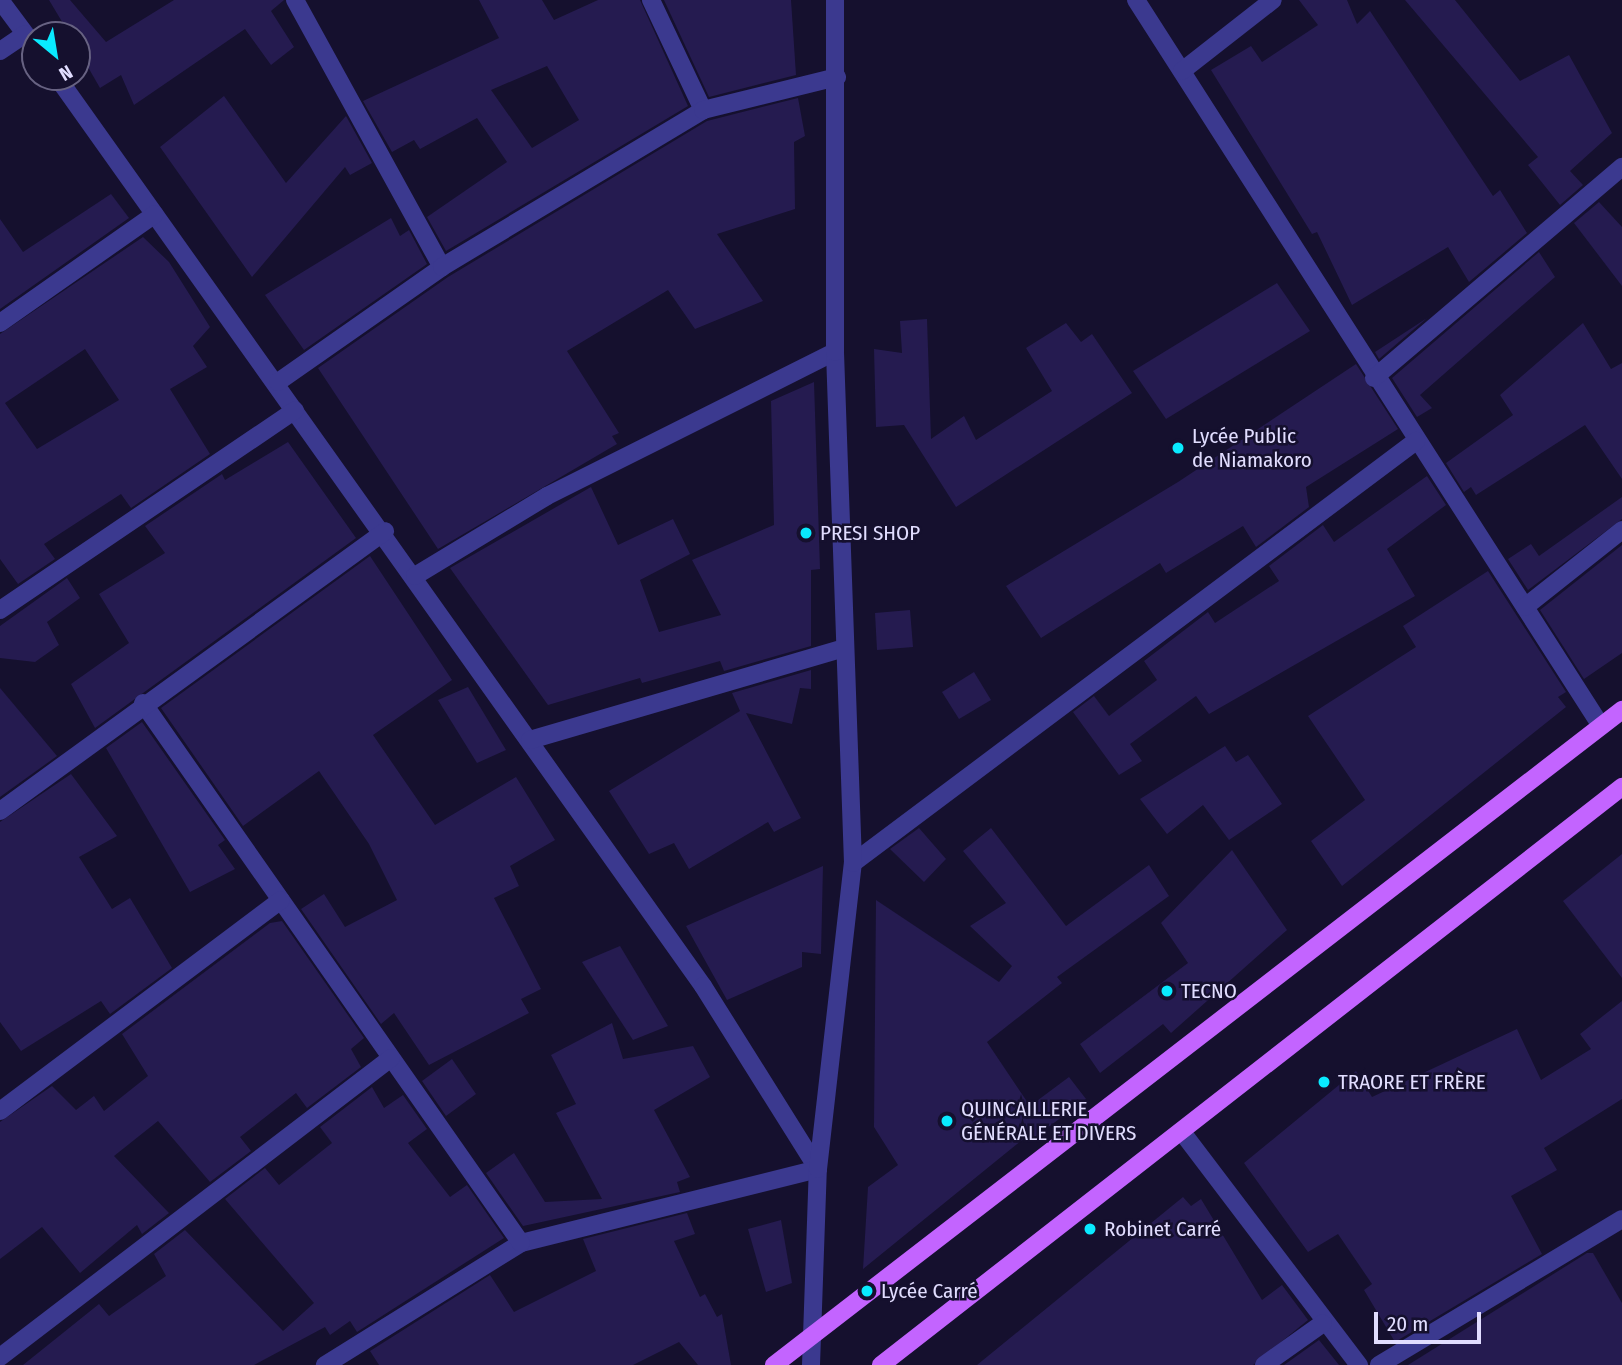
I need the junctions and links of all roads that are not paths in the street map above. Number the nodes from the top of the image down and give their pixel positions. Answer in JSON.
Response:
{"nodes":[{"id":1,"x":0,"y":0,"type":"edge"},
{"id":2,"x":295,"y":0,"type":"edge"},
{"id":3,"x":651,"y":0,"type":"edge"},
{"id":4,"x":835,"y":0,"type":"edge"},
{"id":5,"x":1136,"y":0,"type":"edge"},
{"id":6,"x":1273,"y":0,"type":"edge"},
{"id":7,"x":21,"y":28,"type":"edge"},
{"id":8,"x":21,"y":43,"type":"edge"},
{"id":9,"x":0,"y":51,"type":"edge"},
{"id":10,"x":1182,"y":71,"type":"junction"},
{"id":11,"x":837,"y":77,"type":"junction"},
{"id":12,"x":67,"y":91,"type":"edge"},
{"id":13,"x":703,"y":110,"type":"junction"},
{"id":14,"x":1622,"y":167,"type":"edge"},
{"id":15,"x":155,"y":214,"type":"junction"},
{"id":16,"x":442,"y":267,"type":"junction"},
{"id":17,"x":0,"y":323,"type":"edge"},
{"id":18,"x":835,"y":352,"type":"junction"},
{"id":19,"x":1374,"y":378,"type":"junction"},
{"id":20,"x":278,"y":382,"type":"junction"},
{"id":21,"x":295,"y":410,"type":"junction"},
{"id":22,"x":1416,"y":442,"type":"junction"},
{"id":23,"x":1622,"y":530,"type":"edge"},
{"id":24,"x":385,"y":531,"type":"junction"},
{"id":25,"x":415,"y":576,"type":"junction"},
{"id":26,"x":1525,"y":607,"type":"junction"},
{"id":27,"x":0,"y":610,"type":"edge"},
{"id":28,"x":844,"y":648,"type":"junction"},
{"id":29,"x":143,"y":703,"type":"junction"},
{"id":30,"x":1622,"y":710,"type":"edge"},
{"id":31,"x":1601,"y":726,"type":"junction"},
{"id":32,"x":530,"y":740,"type":"junction"},
{"id":33,"x":1622,"y":788,"type":"edge"},
{"id":34,"x":0,"y":811,"type":"edge"},
{"id":35,"x":853,"y":863,"type":"junction"},
{"id":36,"x":281,"y":900,"type":"junction"},
{"id":37,"x":391,"y":1058,"type":"junction"},
{"id":38,"x":0,"y":1111,"type":"edge"},
{"id":39,"x":1182,"y":1132,"type":"junction"},
{"id":40,"x":818,"y":1169,"type":"junction"},
{"id":41,"x":1622,"y":1219,"type":"edge"},
{"id":42,"x":521,"y":1243,"type":"junction"},
{"id":43,"x":1323,"y":1323,"type":"junction"},
{"id":44,"x":812,"y":1335,"type":"junction"},
{"id":45,"x":0,"y":1357,"type":"edge"},
{"id":46,"x":325,"y":1365,"type":"edge"},
{"id":47,"x":774,"y":1365,"type":"edge"},
{"id":48,"x":811,"y":1365,"type":"edge"},
{"id":49,"x":881,"y":1365,"type":"edge"},
{"id":50,"x":1265,"y":1365,"type":"edge"},
{"id":51,"x":1359,"y":1365,"type":"edge"},
{"id":52,"x":1379,"y":1365,"type":"edge"}],
"edges":[{"from":1,"to":7,"type":"street"},
{"from":2,"to":16,"type":"street"},
{"from":3,"to":13,"type":"street"},
{"from":4,"to":11,"type":"street"},
{"from":5,"to":10,"type":"street"},
{"from":6,"to":10,"type":"street"},
{"from":8,"to":9,"type":"street"},
{"from":10,"to":19,"type":"street"},
{"from":11,"to":13,"type":"street"},
{"from":11,"to":18,"type":"street"},
{"from":12,"to":15,"type":"street"},
{"from":13,"to":16,"type":"street"},
{"from":14,"to":19,"type":"street"},
{"from":15,"to":17,"type":"street"},
{"from":15,"to":20,"type":"street"},
{"from":16,"to":20,"type":"street"},
{"from":18,"to":25,"type":"street"},
{"from":18,"to":28,"type":"street"},
{"from":19,"to":22,"type":"street"},
{"from":20,"to":21,"type":"street"},
{"from":21,"to":24,"type":"street"},
{"from":21,"to":27,"type":"street"},
{"from":22,"to":26,"type":"street"},
{"from":22,"to":35,"type":"street"},
{"from":23,"to":26,"type":"street"},
{"from":24,"to":25,"type":"street"},
{"from":24,"to":29,"type":"street"},
{"from":25,"to":32,"type":"street"},
{"from":26,"to":31,"type":"street"},
{"from":28,"to":32,"type":"street"},
{"from":28,"to":35,"type":"street"},
{"from":29,"to":34,"type":"street"},
{"from":29,"to":36,"type":"street"},
{"from":30,"to":31,"type":"main road"},
{"from":31,"to":44,"type":"main road"},
{"from":32,"to":40,"type":"street"},
{"from":33,"to":39,"type":"main road"},
{"from":35,"to":40,"type":"street"},
{"from":36,"to":37,"type":"street"},
{"from":36,"to":38,"type":"street"},
{"from":37,"to":42,"type":"street"},
{"from":37,"to":45,"type":"street"},
{"from":39,"to":43,"type":"street"},
{"from":39,"to":49,"type":"main road"},
{"from":40,"to":42,"type":"street"},
{"from":40,"to":44,"type":"street"},
{"from":41,"to":52,"type":"street"},
{"from":42,"to":46,"type":"street"},
{"from":43,"to":50,"type":"street"},
{"from":43,"to":51,"type":"street"},
{"from":44,"to":47,"type":"main road"},
{"from":44,"to":48,"type":"street"}]}
